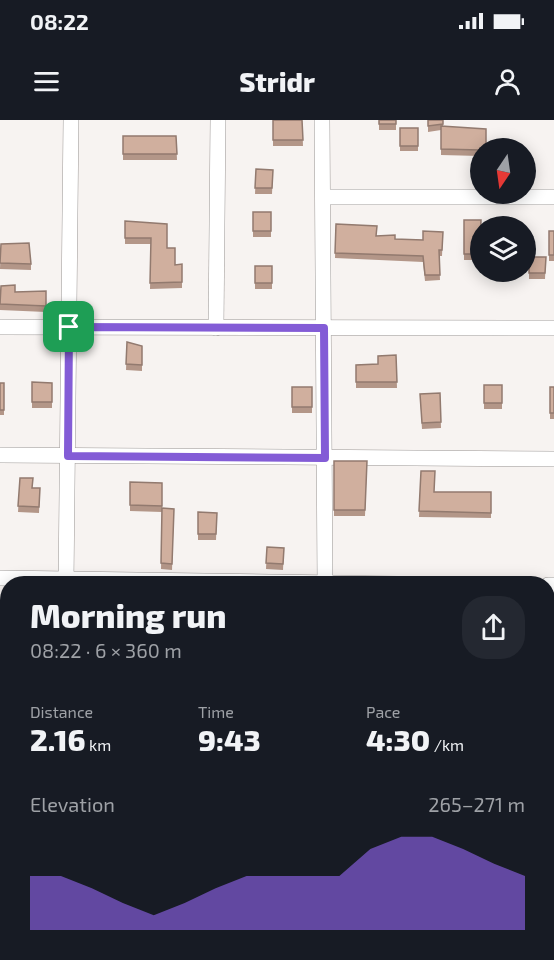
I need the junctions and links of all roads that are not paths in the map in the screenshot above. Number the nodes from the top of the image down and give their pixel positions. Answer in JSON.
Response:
{"nodes":[{"id":1,"x":71,"y":120,"type":"edge"},
{"id":2,"x":218,"y":120,"type":"edge"},
{"id":3,"x":322,"y":120,"type":"edge"},
{"id":4,"x":323,"y":197,"type":"junction"},
{"id":5,"x":554,"y":197,"type":"edge"},
{"id":6,"x":0,"y":327,"type":"edge"},
{"id":7,"x":69,"y":327,"type":"junction"},
{"id":8,"x":216,"y":327,"type":"junction"},
{"id":9,"x":324,"y":328,"type":"junction"},
{"id":10,"x":554,"y":328,"type":"edge"},
{"id":11,"x":0,"y":455,"type":"edge"},
{"id":12,"x":68,"y":456,"type":"junction"},
{"id":13,"x":325,"y":458,"type":"junction"},
{"id":14,"x":554,"y":459,"type":"edge"},
{"id":15,"x":66,"y":576,"type":"edge"},
{"id":16,"x":325,"y":576,"type":"edge"}],
"edges":[{"from":1,"to":7,"type":"street"},
{"from":2,"to":8,"type":"street"},
{"from":3,"to":4,"type":"street"},
{"from":4,"to":5,"type":"street"},
{"from":4,"to":9,"type":"street"},
{"from":6,"to":7,"type":"street"},
{"from":7,"to":8,"type":"street"},
{"from":7,"to":12,"type":"street"},
{"from":8,"to":9,"type":"street"},
{"from":9,"to":10,"type":"street"},
{"from":9,"to":13,"type":"street"},
{"from":11,"to":12,"type":"street"},
{"from":12,"to":13,"type":"street"},
{"from":12,"to":15,"type":"street"},
{"from":13,"to":14,"type":"street"},
{"from":13,"to":16,"type":"street"}]}
